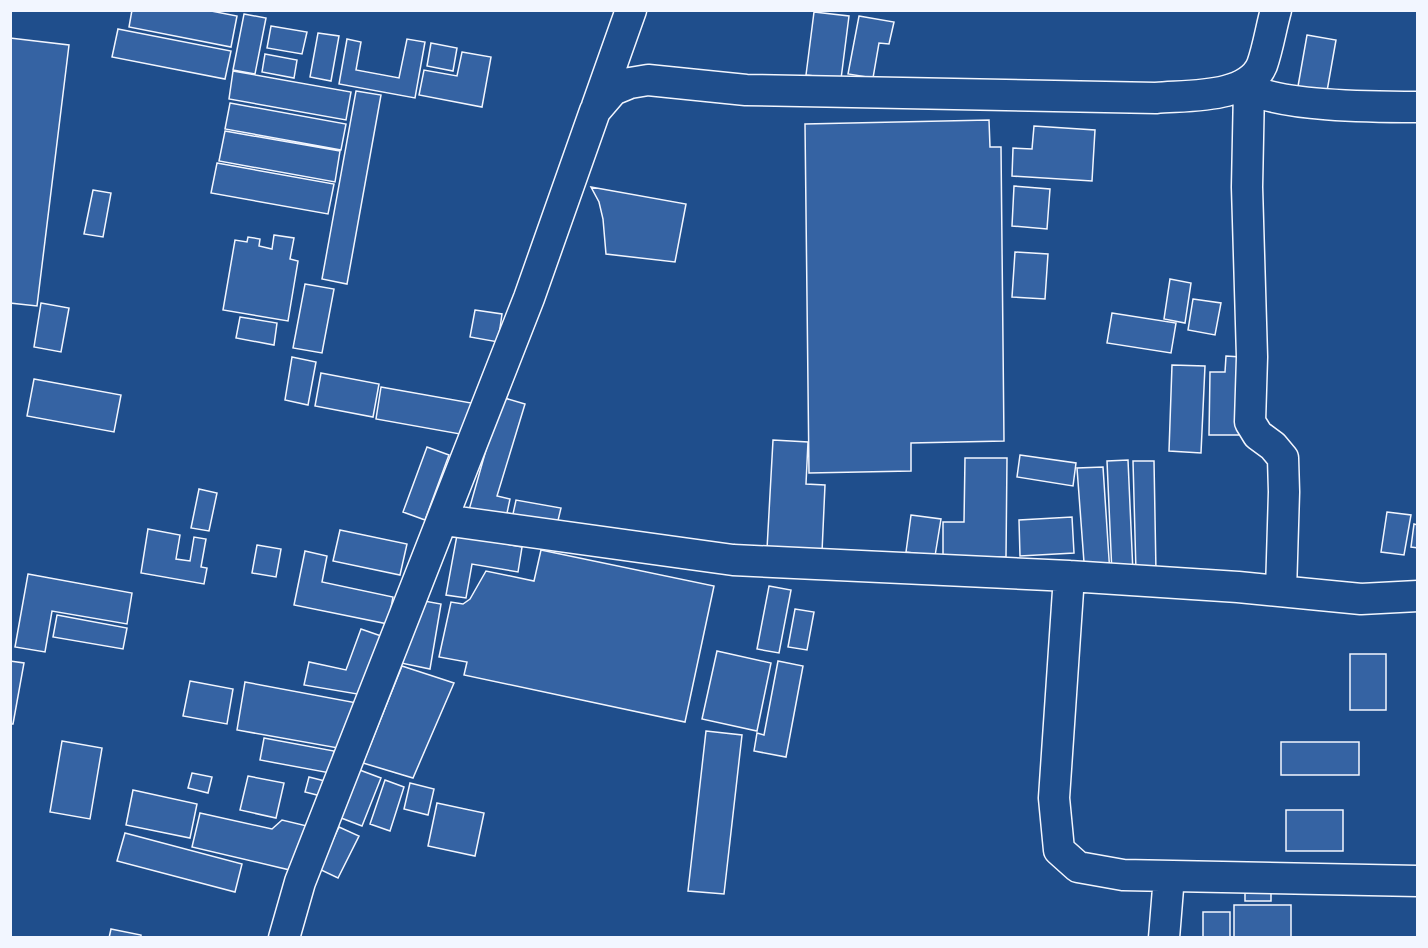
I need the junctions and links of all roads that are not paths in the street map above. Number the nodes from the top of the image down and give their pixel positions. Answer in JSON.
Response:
{"nodes":[{"id":1,"x":632,"y":10,"type":"edge"},
{"id":2,"x":1276,"y":10,"type":"edge"},
{"id":3,"x":1246,"y":87,"type":"junction"},
{"id":4,"x":1418,"y":107,"type":"edge"},
{"id":5,"x":595,"y":111,"type":"junction"},
{"id":6,"x":444,"y":520,"type":"junction"},
{"id":7,"x":1069,"y":576,"type":"junction"},
{"id":8,"x":1281,"y":591,"type":"junction"},
{"id":9,"x":1418,"y":596,"type":"edge"},
{"id":10,"x":1169,"y":876,"type":"junction"},
{"id":11,"x":1418,"y":881,"type":"edge"},
{"id":12,"x":284,"y":938,"type":"edge"},
{"id":13,"x":1164,"y":938,"type":"edge"}],
"edges":[{"from":1,"to":5,"type":"street"},
{"from":2,"to":3,"type":"street"},
{"from":3,"to":4,"type":"street"},
{"from":3,"to":5,"type":"street"},
{"from":3,"to":8,"type":"street"},
{"from":5,"to":6,"type":"street"},
{"from":6,"to":7,"type":"street"},
{"from":6,"to":12,"type":"street"},
{"from":7,"to":8,"type":"street"},
{"from":7,"to":10,"type":"street"},
{"from":8,"to":9,"type":"street"},
{"from":10,"to":11,"type":"street"},
{"from":10,"to":13,"type":"street"}]}
